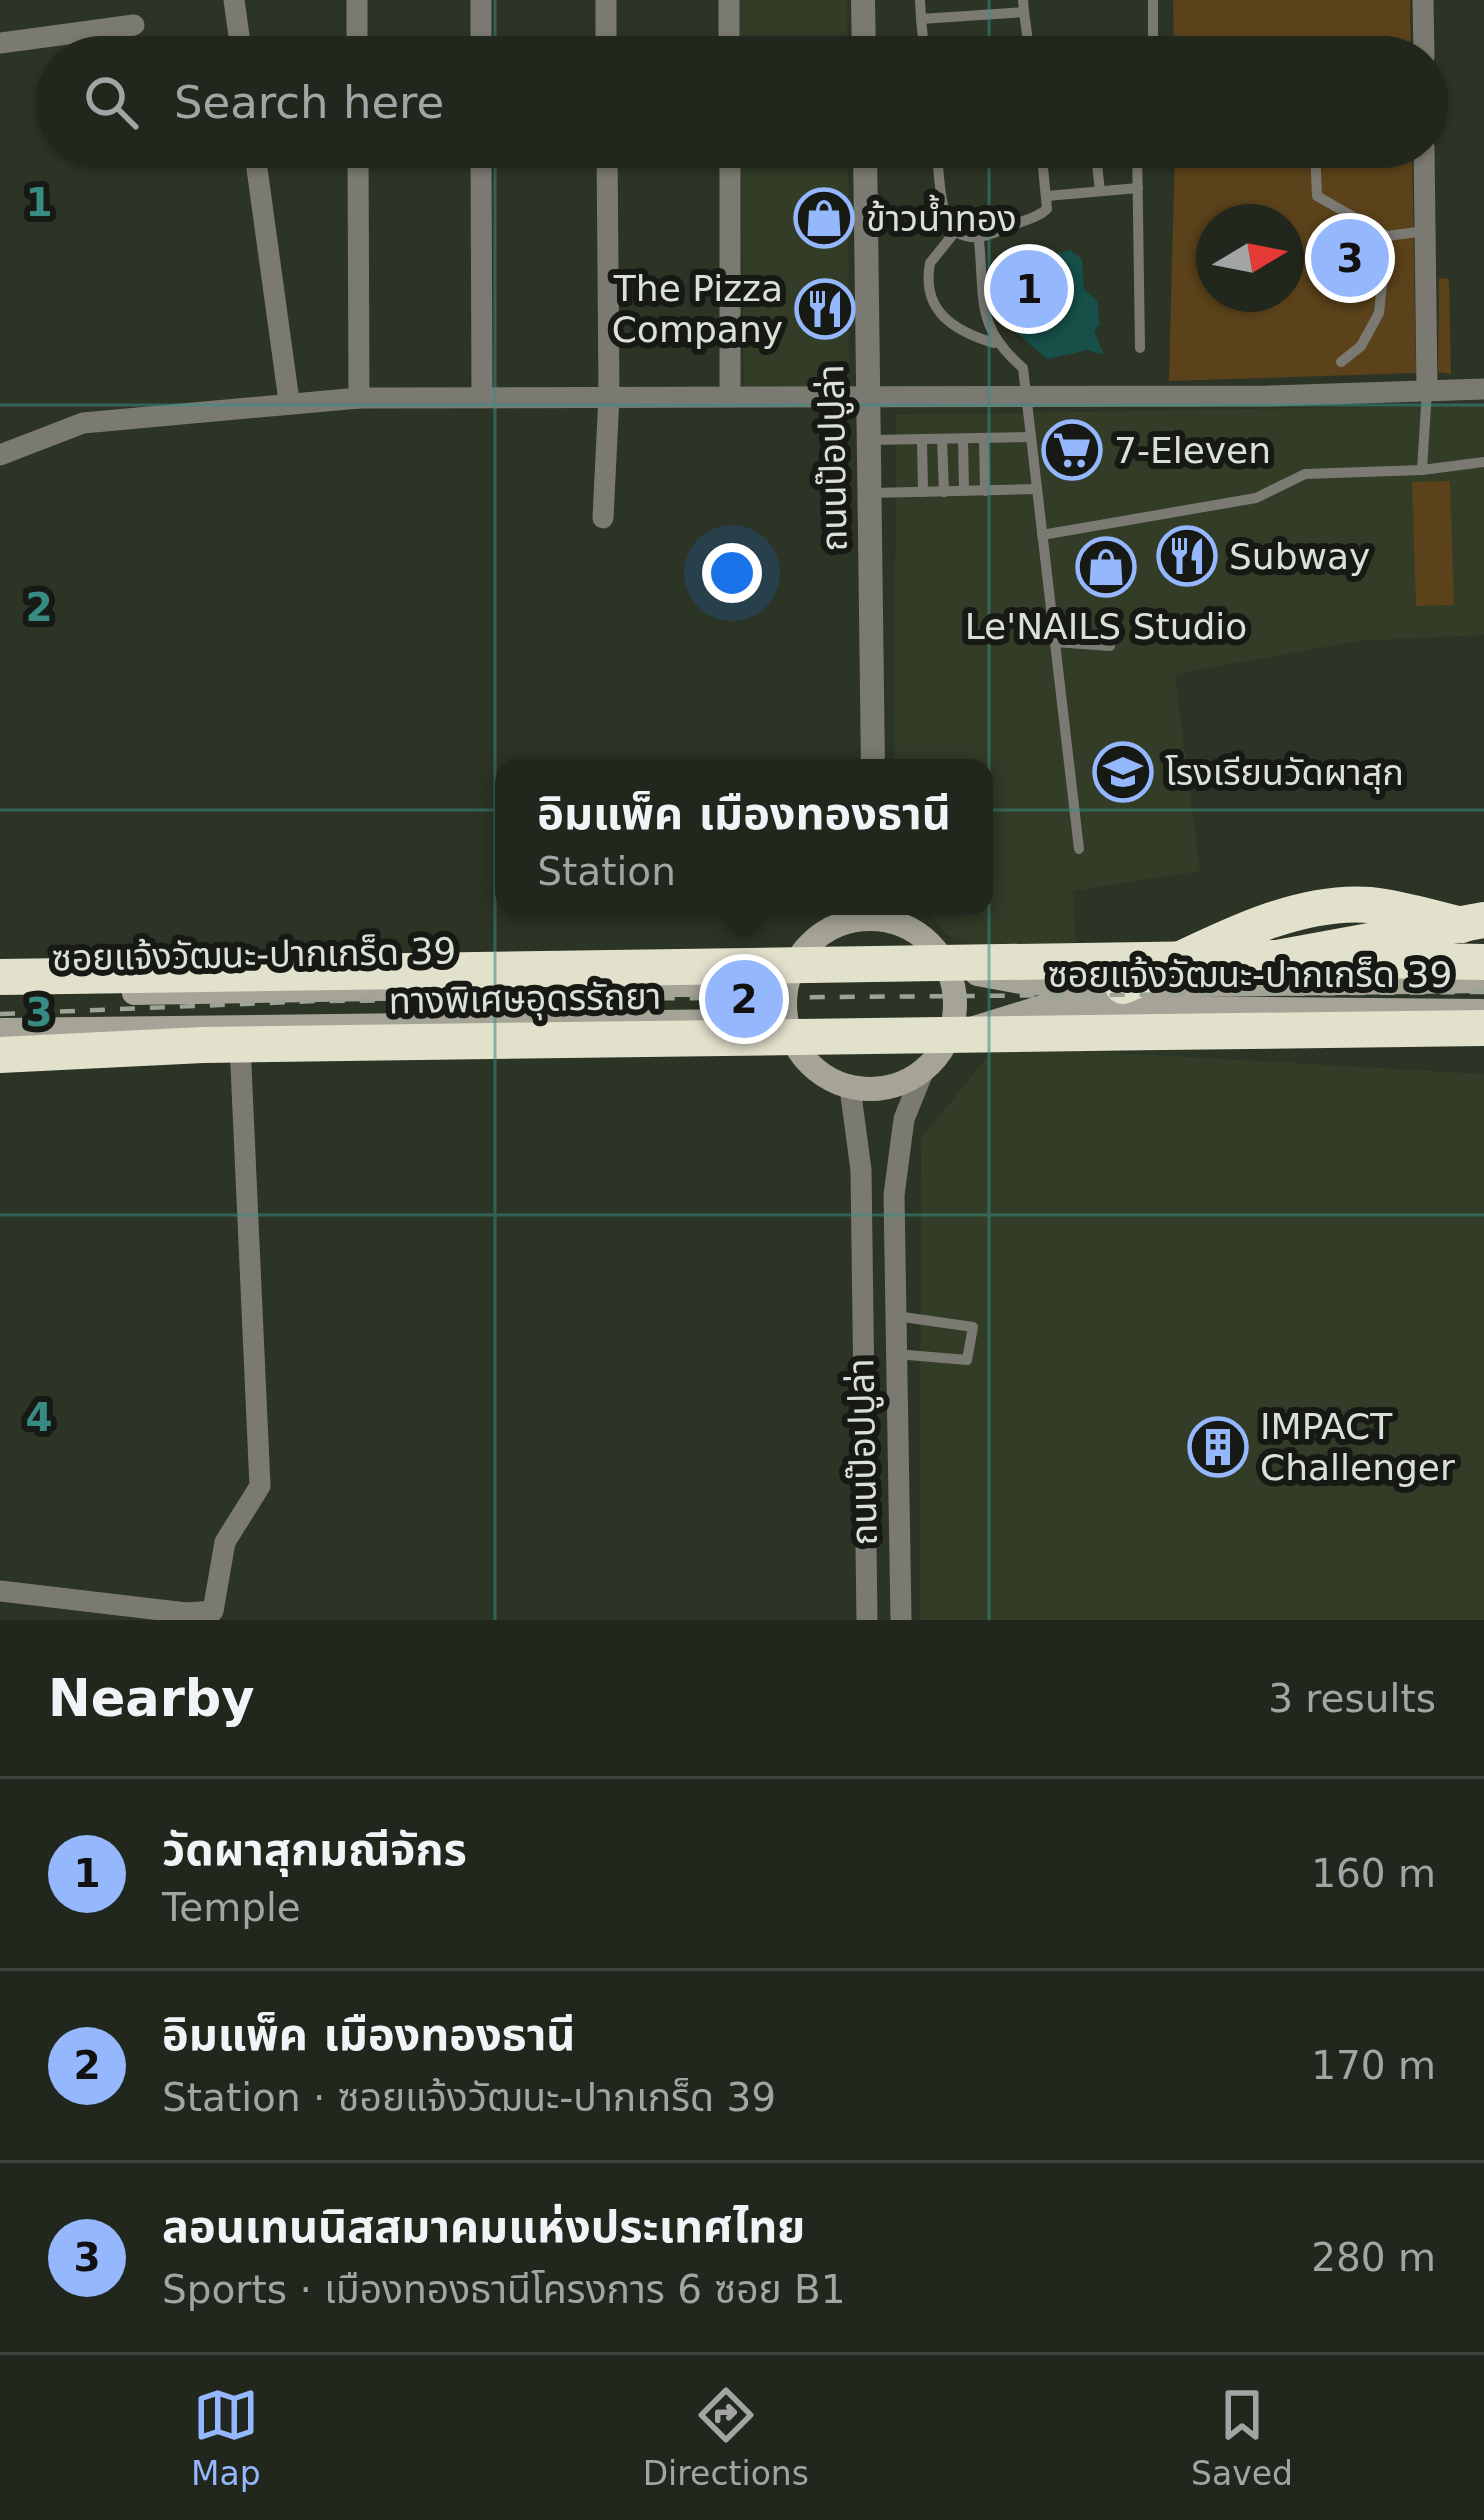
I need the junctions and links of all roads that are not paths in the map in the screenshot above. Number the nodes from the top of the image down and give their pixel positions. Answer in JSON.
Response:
{"nodes":[{"id":1,"x":234,"y":0,"type":"edge"},
{"id":2,"x":357,"y":0,"type":"edge"},
{"id":3,"x":481,"y":0,"type":"edge"},
{"id":4,"x":606,"y":0,"type":"edge"},
{"id":5,"x":729,"y":0,"type":"edge"},
{"id":6,"x":863,"y":0,"type":"edge"},
{"id":7,"x":920,"y":0,"type":"edge"},
{"id":8,"x":1153,"y":0,"type":"edge"},
{"id":9,"x":1423,"y":0,"type":"edge"},
{"id":10,"x":1023,"y":6,"type":"edge"},
{"id":11,"x":921,"y":19,"type":"junction"},
{"id":12,"x":134,"y":25,"type":"dead end"},
{"id":13,"x":52,"y":36,"type":"edge"},
{"id":14,"x":239,"y":36,"type":"edge"},
{"id":15,"x":357,"y":36,"type":"edge"},
{"id":16,"x":481,"y":36,"type":"edge"},
{"id":17,"x":606,"y":36,"type":"edge"},
{"id":18,"x":729,"y":36,"type":"edge"},
{"id":19,"x":864,"y":36,"type":"edge"},
{"id":20,"x":923,"y":36,"type":"edge"},
{"id":21,"x":1027,"y":36,"type":"edge"},
{"id":22,"x":1153,"y":36,"type":"edge"},
{"id":23,"x":1424,"y":36,"type":"edge"},
{"id":24,"x":36,"y":38,"type":"edge"},
{"id":25,"x":0,"y":43,"type":"edge"},
{"id":26,"x":257,"y":168,"type":"edge"},
{"id":27,"x":358,"y":168,"type":"edge"},
{"id":28,"x":481,"y":168,"type":"edge"},
{"id":29,"x":607,"y":168,"type":"edge"},
{"id":30,"x":730,"y":168,"type":"edge"},
{"id":31,"x":865,"y":168,"type":"edge"},
{"id":32,"x":939,"y":168,"type":"edge"},
{"id":33,"x":1044,"y":168,"type":"edge"},
{"id":34,"x":1097,"y":168,"type":"edge"},
{"id":35,"x":1138,"y":168,"type":"edge"},
{"id":36,"x":1316,"y":168,"type":"edge"},
{"id":37,"x":1424,"y":168,"type":"edge"},
{"id":38,"x":1138,"y":188,"type":"junction"},
{"id":39,"x":1100,"y":191,"type":"junction"},
{"id":40,"x":1047,"y":196,"type":"junction"},
{"id":41,"x":1425,"y":231,"type":"junction"},
{"id":42,"x":956,"y":232,"type":"junction"},
{"id":43,"x":1387,"y":236,"type":"junction"},
{"id":44,"x":980,"y":241,"type":"junction"},
{"id":45,"x":994,"y":343,"type":"junction"},
{"id":46,"x":1140,"y":348,"type":"dead end"},
{"id":47,"x":1341,"y":362,"type":"dead end"},
{"id":48,"x":1427,"y":389,"type":"junction"},
{"id":49,"x":1484,"y":389,"type":"edge"},
{"id":50,"x":730,"y":394,"type":"junction"},
{"id":51,"x":1025,"y":394,"type":"junction"},
{"id":52,"x":609,"y":396,"type":"junction"},
{"id":53,"x":482,"y":397,"type":"junction"},
{"id":54,"x":868,"y":397,"type":"junction"},
{"id":55,"x":359,"y":398,"type":"junction"},
{"id":56,"x":290,"y":401,"type":"junction"},
{"id":57,"x":1031,"y":437,"type":"junction"},
{"id":58,"x":942,"y":439,"type":"junction"},
{"id":59,"x":963,"y":439,"type":"junction"},
{"id":60,"x":984,"y":439,"type":"junction"},
{"id":61,"x":868,"y":440,"type":"junction"},
{"id":62,"x":922,"y":440,"type":"junction"},
{"id":63,"x":0,"y":455,"type":"edge"},
{"id":64,"x":1484,"y":462,"type":"edge"},
{"id":65,"x":1422,"y":470,"type":"junction"},
{"id":66,"x":1037,"y":490,"type":"junction"},
{"id":67,"x":964,"y":491,"type":"junction"},
{"id":68,"x":985,"y":491,"type":"junction"},
{"id":69,"x":923,"y":492,"type":"junction"},
{"id":70,"x":944,"y":492,"type":"junction"},
{"id":71,"x":868,"y":493,"type":"junction"},
{"id":72,"x":603,"y":518,"type":"dead end"},
{"id":73,"x":1042,"y":535,"type":"junction"},
{"id":74,"x":1055,"y":643,"type":"junction"},
{"id":75,"x":1111,"y":646,"type":"dead end"},
{"id":76,"x":873,"y":759,"type":"edge"},
{"id":77,"x":1079,"y":849,"type":"dead end"},
{"id":78,"x":850,"y":915,"type":"edge"},
{"id":79,"x":895,"y":915,"type":"edge"},
{"id":80,"x":1476,"y":925,"type":"edge"},
{"id":81,"x":1277,"y":958,"type":"junction"},
{"id":82,"x":1484,"y":962,"type":"edge"},
{"id":83,"x":794,"y":966,"type":"junction"},
{"id":84,"x":947,"y":968,"type":"junction"},
{"id":85,"x":0,"y":977,"type":"edge"},
{"id":86,"x":1484,"y":981,"type":"edge"},
{"id":87,"x":1123,"y":986,"type":"junction"},
{"id":88,"x":0,"y":993,"type":"edge"},
{"id":89,"x":1484,"y":1011,"type":"edge"},
{"id":90,"x":1484,"y":1028,"type":"edge"},
{"id":91,"x":0,"y":1030,"type":"edge"},
{"id":92,"x":1372,"y":1030,"type":"junction"},
{"id":93,"x":949,"y":1036,"type":"junction"},
{"id":94,"x":793,"y":1042,"type":"junction"},
{"id":95,"x":240,"y":1044,"type":"junction"},
{"id":96,"x":1484,"y":1052,"type":"edge"},
{"id":97,"x":0,"y":1055,"type":"edge"},
{"id":98,"x":922,"y":1072,"type":"junction"},
{"id":99,"x":850,"y":1088,"type":"junction"},
{"id":100,"x":896,"y":1316,"type":"junction"},
{"id":101,"x":896,"y":1354,"type":"junction"},
{"id":102,"x":0,"y":1591,"type":"edge"},
{"id":103,"x":867,"y":1620,"type":"edge"},
{"id":104,"x":901,"y":1620,"type":"edge"}],
"edges":[{"from":1,"to":14,"type":"street"},
{"from":2,"to":15,"type":"street"},
{"from":3,"to":16,"type":"street"},
{"from":4,"to":17,"type":"street"},
{"from":5,"to":18,"type":"street"},
{"from":6,"to":19,"type":"street"},
{"from":7,"to":11,"type":"lane"},
{"from":8,"to":22,"type":"lane"},
{"from":9,"to":23,"type":"street"},
{"from":10,"to":11,"type":"lane"},
{"from":10,"to":21,"type":"lane"},
{"from":11,"to":20,"type":"lane"},
{"from":12,"to":13,"type":"street"},
{"from":24,"to":25,"type":"street"},
{"from":26,"to":56,"type":"street"},
{"from":27,"to":55,"type":"street"},
{"from":28,"to":53,"type":"street"},
{"from":29,"to":52,"type":"street"},
{"from":30,"to":50,"type":"street"},
{"from":31,"to":54,"type":"street","name":"ถนนป๊อปปูล่า"},
{"from":32,"to":42,"type":"lane"},
{"from":33,"to":40,"type":"lane"},
{"from":34,"to":39,"type":"lane"},
{"from":35,"to":38,"type":"lane"},
{"from":36,"to":43,"type":"lane"},
{"from":37,"to":41,"type":"street"},
{"from":38,"to":39,"type":"lane"},
{"from":38,"to":46,"type":"lane"},
{"from":39,"to":40,"type":"lane"},
{"from":40,"to":44,"type":"lane"},
{"from":41,"to":43,"type":"lane"},
{"from":41,"to":48,"type":"street"},
{"from":42,"to":44,"type":"lane"},
{"from":42,"to":45,"type":"lane"},
{"from":43,"to":47,"type":"lane"},
{"from":44,"to":45,"type":"lane"},
{"from":45,"to":51,"type":"lane"},
{"from":48,"to":49,"type":"street"},
{"from":48,"to":51,"type":"street"},
{"from":48,"to":65,"type":"lane"},
{"from":50,"to":52,"type":"street"},
{"from":50,"to":54,"type":"street"},
{"from":51,"to":54,"type":"street"},
{"from":51,"to":57,"type":"lane"},
{"from":52,"to":53,"type":"street"},
{"from":52,"to":72,"type":"street"},
{"from":53,"to":55,"type":"street"},
{"from":54,"to":61,"type":"street","name":"ถนนป๊อปปูล่า"},
{"from":55,"to":56,"type":"street"},
{"from":56,"to":63,"type":"street"},
{"from":57,"to":60,"type":"lane"},
{"from":57,"to":66,"type":"lane"},
{"from":58,"to":59,"type":"lane"},
{"from":58,"to":62,"type":"lane"},
{"from":58,"to":70,"type":"lane"},
{"from":59,"to":60,"type":"lane"},
{"from":59,"to":67,"type":"lane"},
{"from":60,"to":68,"type":"lane"},
{"from":61,"to":62,"type":"lane"},
{"from":61,"to":71,"type":"street","name":"ถนนป๊อปปูล่า"},
{"from":62,"to":69,"type":"lane"},
{"from":64,"to":65,"type":"lane"},
{"from":65,"to":73,"type":"lane"},
{"from":66,"to":68,"type":"lane"},
{"from":66,"to":73,"type":"lane"},
{"from":67,"to":68,"type":"lane"},
{"from":67,"to":70,"type":"lane"},
{"from":69,"to":70,"type":"lane"},
{"from":69,"to":71,"type":"lane"},
{"from":71,"to":76,"type":"street","name":"ถนนป๊อปปูล่า"},
{"from":73,"to":74,"type":"lane"},
{"from":74,"to":75,"type":"lane"},
{"from":74,"to":77,"type":"lane"},
{"from":78,"to":83,"type":"main road","name":"ซอยแจ้งวัฒนะ-ปากเกร็ด 39"},
{"from":79,"to":84,"type":"main road","name":"ซอยแจ้งวัฒนะ-ปากเกร็ด 39"},
{"from":80,"to":81,"type":"highway","bridge":true},
{"from":80,"to":87,"type":"highway"},
{"from":81,"to":82,"type":"highway","name":"ทางพิเศษอุดรรัถยา","bridge":true},
{"from":81,"to":85,"type":"highway","name":"ทางพิเศษอุดรรัถยา","bridge":true},
{"from":83,"to":88,"type":"main road","name":"ซอยแจ้งวัฒนะ-ปากเกร็ด 39"},
{"from":83,"to":94,"type":"main road"},
{"from":84,"to":87,"type":"main road","name":"ซอยแจ้งวัฒนะ-ปากเกร็ด 39"},
{"from":84,"to":93,"type":"main road"},
{"from":86,"to":87,"type":"main road","name":"ซอยแจ้งวัฒนะ-ปากเกร็ด 39"},
{"from":89,"to":93,"type":"main road","name":"ซอยแจ้งวัฒนะ-ปากเกร็ด 39"},
{"from":90,"to":92,"type":"highway","name":"ทางพิเศษอุดรรัถยา"},
{"from":91,"to":94,"type":"main road","name":"ซอยแจ้งวัฒนะ-ปากเกร็ด 39"},
{"from":92,"to":95,"type":"highway","name":"ทางพิเศษอุดรรัถยา","bridge":true},
{"from":92,"to":96,"type":"highway"},
{"from":93,"to":98,"type":"main road"},
{"from":94,"to":99,"type":"main road","name":"ซอยแจ้งวัฒนะ-ปากเกร็ด 39"},
{"from":95,"to":97,"type":"highway","name":"ทางพิเศษอุดรรัถยา","bridge":true},
{"from":95,"to":102,"type":"street"},
{"from":98,"to":99,"type":"main road"},
{"from":98,"to":100,"type":"street","name":"ถนนป๊อปปูล่า"},
{"from":99,"to":103,"type":"street","name":"ถนนป๊อปปูล่า"},
{"from":100,"to":101,"type":"street","name":"ถนนป๊อปปูล่า"},
{"from":100,"to":101,"type":"lane"},
{"from":101,"to":104,"type":"street","name":"ถนนป๊อปปูล่า"}]}
